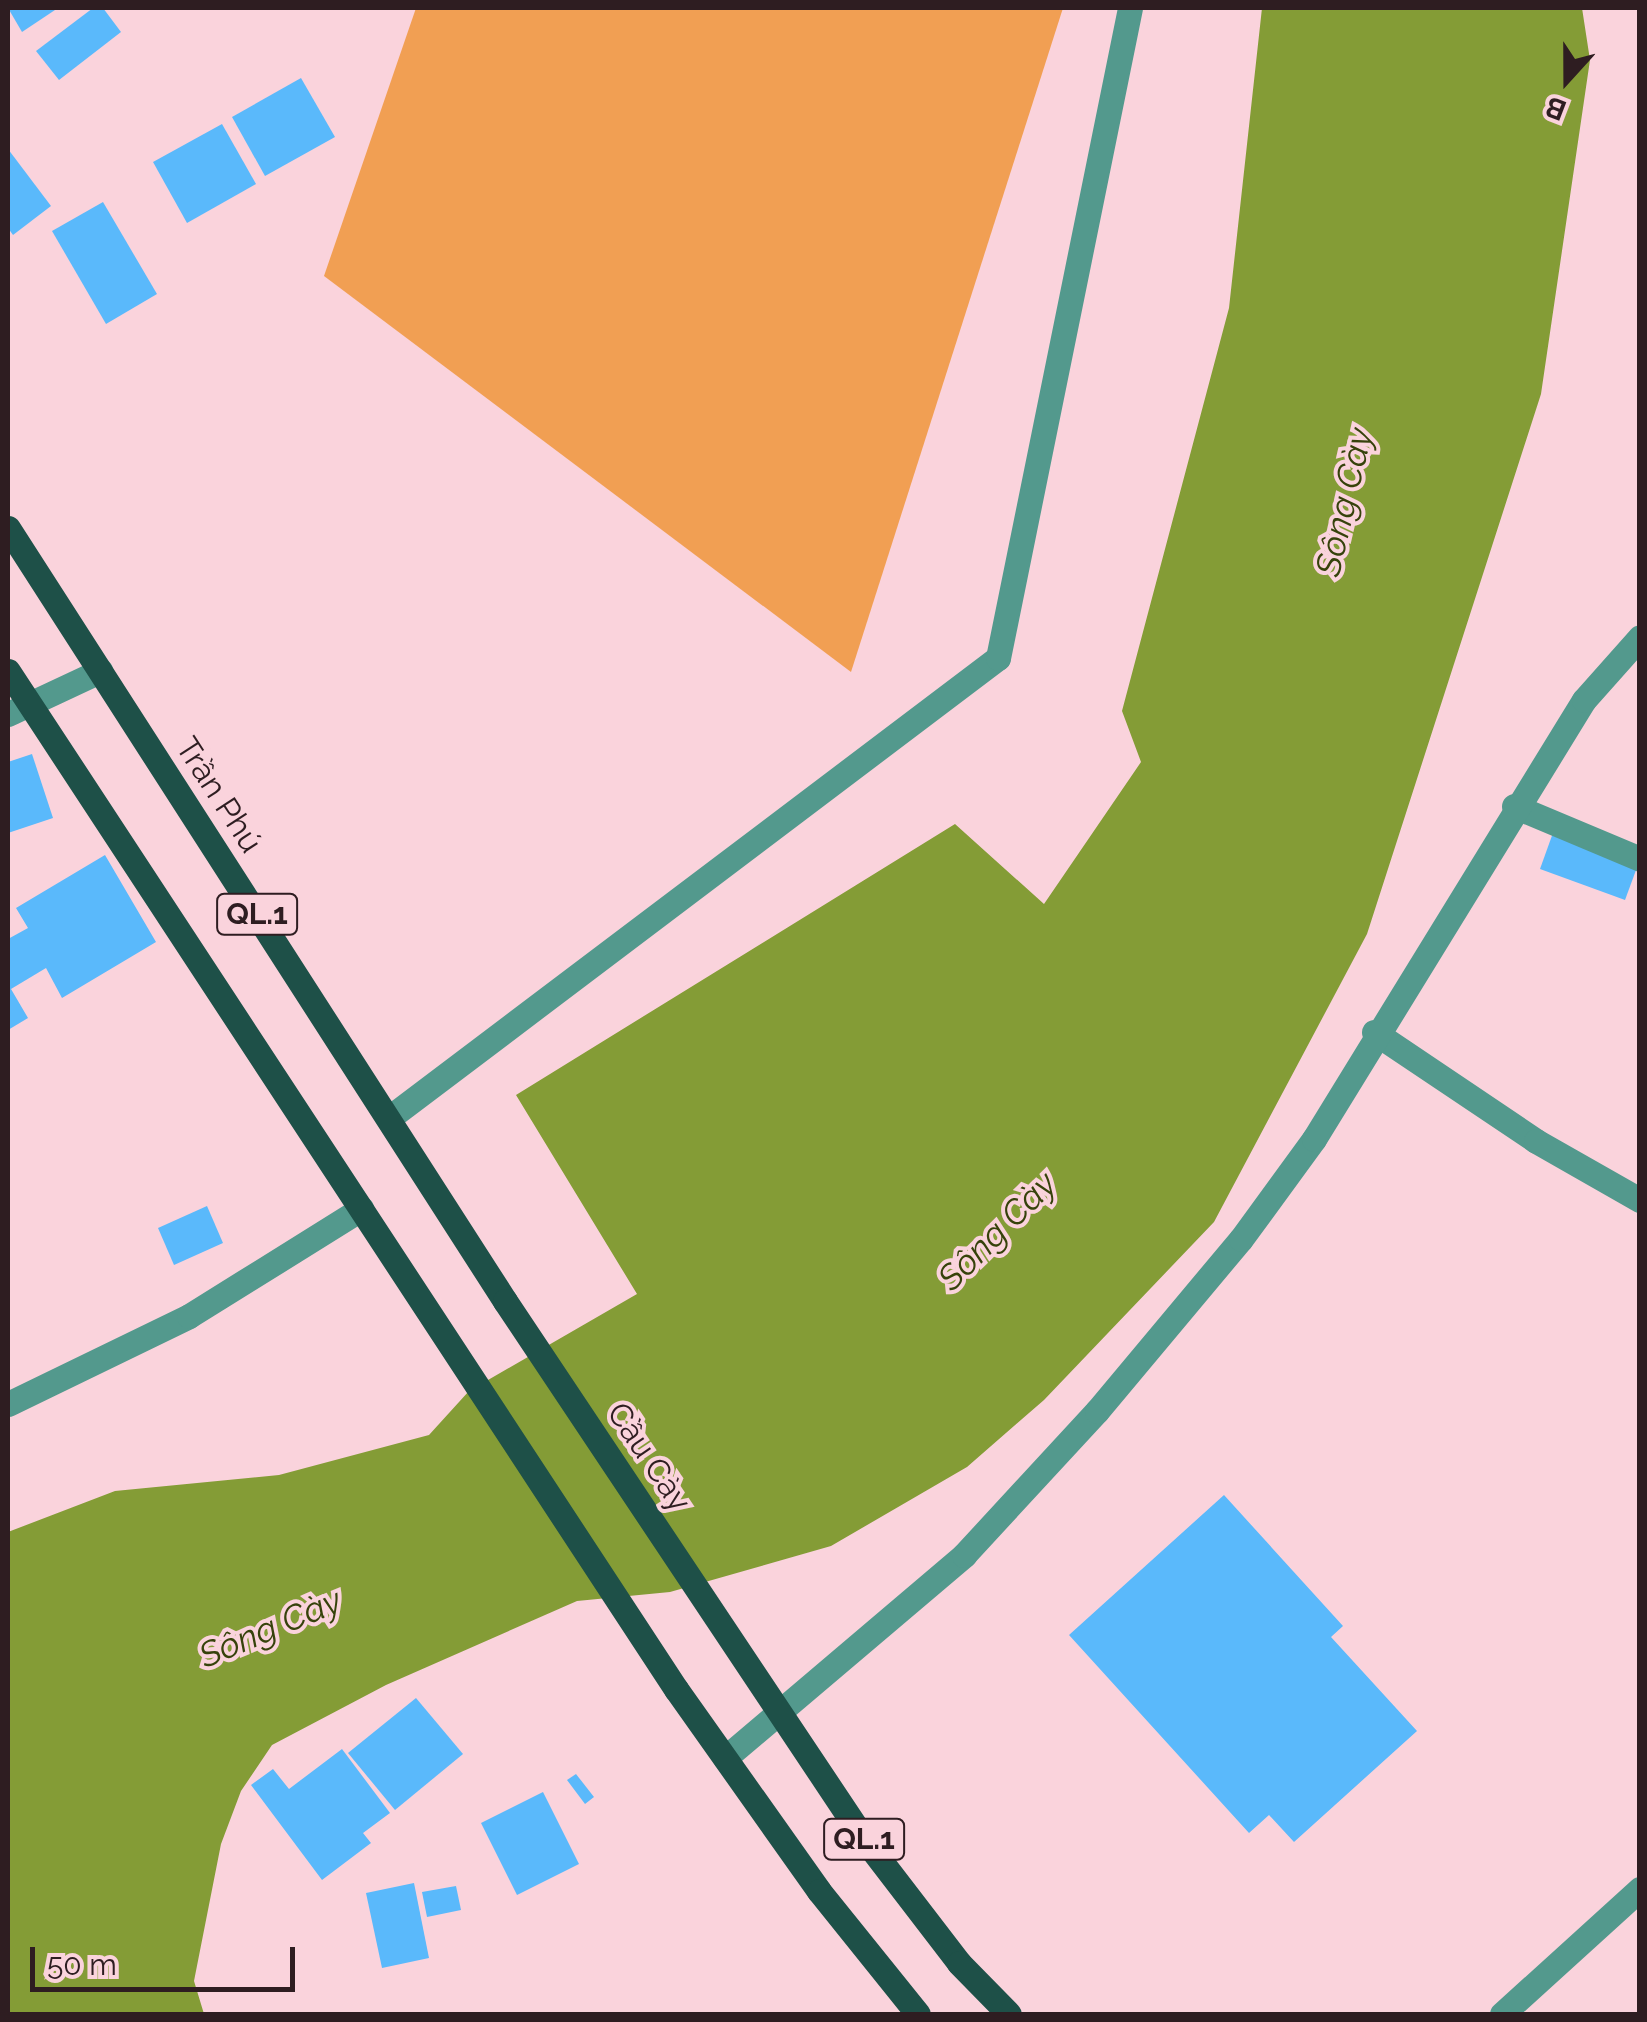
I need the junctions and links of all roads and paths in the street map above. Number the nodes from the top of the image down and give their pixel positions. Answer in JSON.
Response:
{"nodes":[{"id":1,"x":1130,"y":8,"type":"edge"},
{"id":2,"x":8,"y":528,"type":"edge"},
{"id":3,"x":1640,"y":638,"type":"edge"},
{"id":4,"x":100,"y":671,"type":"junction"},
{"id":5,"x":8,"y":672,"type":"edge"},
{"id":6,"x":18,"y":709,"type":"edge"},
{"id":7,"x":1514,"y":806,"type":"junction"},
{"id":8,"x":1640,"y":859,"type":"edge"},
{"id":9,"x":1374,"y":1032,"type":"junction"},
{"id":10,"x":390,"y":1118,"type":"junction"},
{"id":11,"x":1640,"y":1200,"type":"edge"},
{"id":12,"x":361,"y":1209,"type":"junction"},
{"id":13,"x":505,"y":1301,"type":"joint"},
{"id":14,"x":8,"y":1404,"type":"edge"},
{"id":15,"x":784,"y":1715,"type":"junction"},
{"id":16,"x":726,"y":1758,"type":"junction"},
{"id":17,"x":1640,"y":1890,"type":"edge"},
{"id":18,"x":918,"y":2014,"type":"edge"},
{"id":19,"x":1009,"y":2014,"type":"edge"},
{"id":20,"x":1502,"y":2014,"type":"edge"}],
"edges":[{"from":1,"to":10,"type":"street"},
{"from":2,"to":4,"type":"main road","name":"Trần Phú","number":"QL.1"},
{"from":3,"to":7,"type":"street"},
{"from":4,"to":6,"type":"street"},
{"from":4,"to":10,"type":"main road","name":"Trần Phú","number":"QL.1"},
{"from":5,"to":6,"type":"main road","number":"QL.1"},
{"from":6,"to":12,"type":"main road","number":"QL.1"},
{"from":7,"to":8,"type":"street"},
{"from":7,"to":9,"type":"street"},
{"from":9,"to":11,"type":"street"},
{"from":9,"to":15,"type":"street"},
{"from":10,"to":13,"type":"main road","name":"Trần Phú","number":"QL.1"},
{"from":12,"to":14,"type":"street"},
{"from":12,"to":16,"type":"main road","number":"QL.1"},
{"from":13,"to":15,"type":"main road","name":"Cầu Cày","number":"QL.1"},
{"from":15,"to":16,"type":"street"},
{"from":15,"to":19,"type":"main road","number":"QL.1"},
{"from":16,"to":18,"type":"main road","number":"QL.1"},
{"from":17,"to":20,"type":"street"}]}
